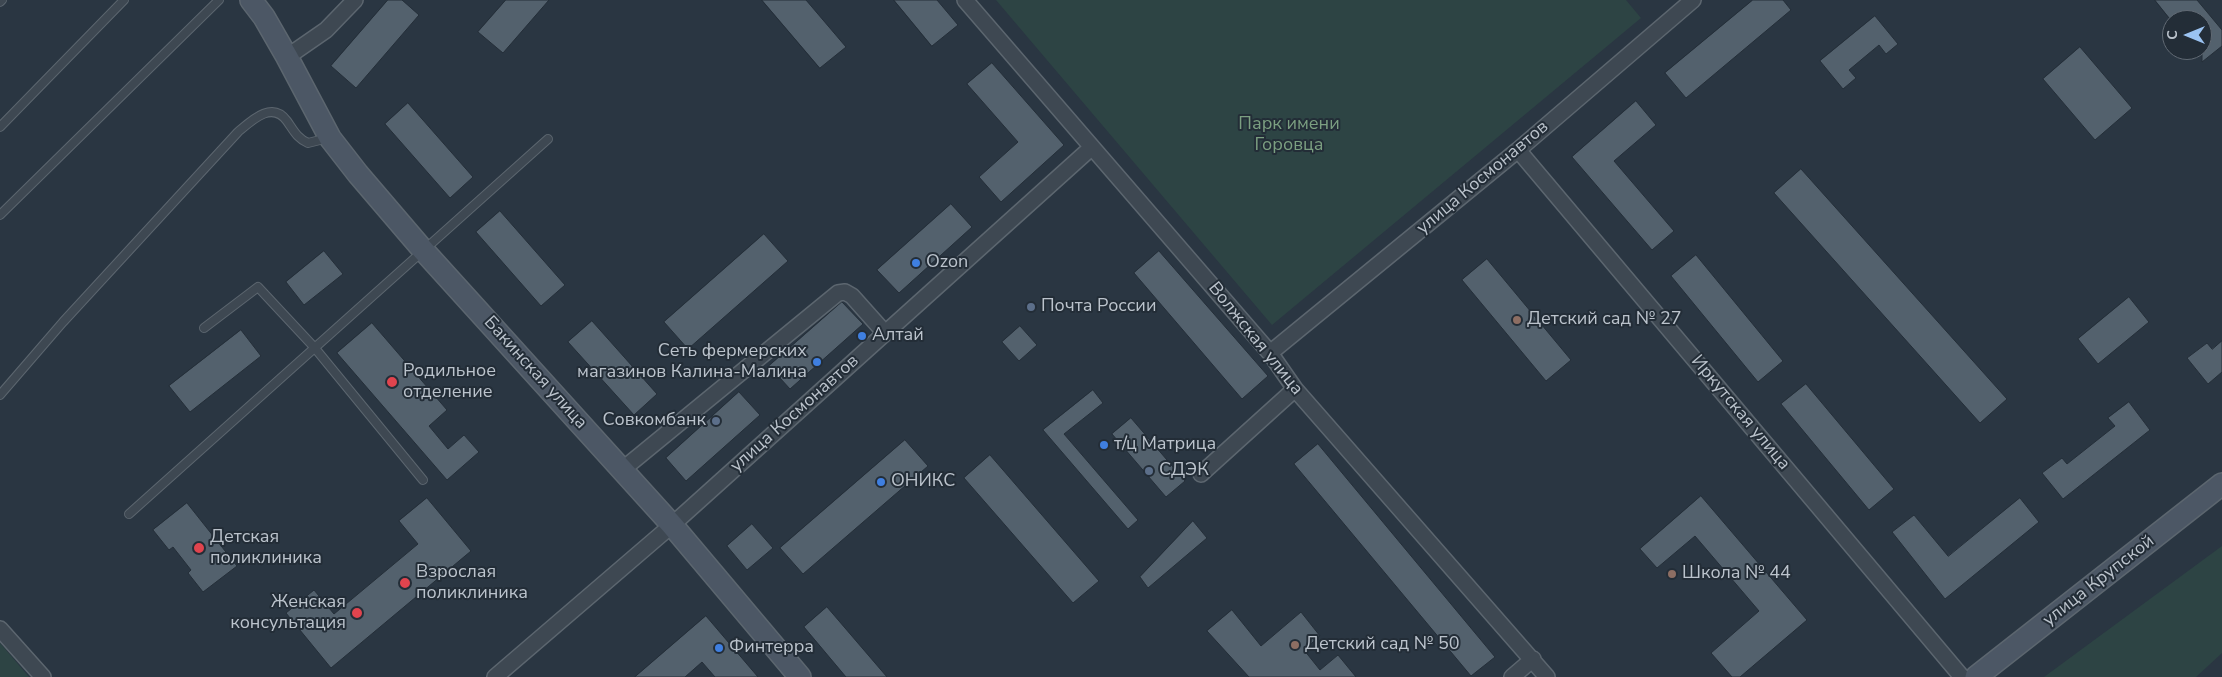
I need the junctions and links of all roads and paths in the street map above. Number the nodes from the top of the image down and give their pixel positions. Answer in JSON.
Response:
{"nodes":[{"id":1,"x":124,"y":0,"type":"edge"},
{"id":2,"x":219,"y":0,"type":"edge"},
{"id":3,"x":251,"y":0,"type":"edge"},
{"id":4,"x":355,"y":0,"type":"edge"},
{"id":5,"x":965,"y":0,"type":"edge"},
{"id":6,"x":1693,"y":0,"type":"edge"},
{"id":7,"x":287,"y":57,"type":"junction"},
{"id":8,"x":0,"y":127,"type":"edge"},
{"id":9,"x":330,"y":138,"type":"junction"},
{"id":10,"x":548,"y":139,"type":"dead end"},
{"id":11,"x":1091,"y":148,"type":"junction"},
{"id":12,"x":1518,"y":150,"type":"junction"},
{"id":13,"x":0,"y":215,"type":"edge"},
{"id":14,"x":423,"y":250,"type":"junction"},
{"id":15,"x":204,"y":328,"type":"dead end"},
{"id":16,"x":885,"y":333,"type":"junction"},
{"id":17,"x":314,"y":347,"type":"junction"},
{"id":18,"x":1270,"y":353,"type":"junction"},
{"id":19,"x":1295,"y":389,"type":"junction"},
{"id":20,"x":0,"y":395,"type":"edge"},
{"id":21,"x":622,"y":470,"type":"junction"},
{"id":22,"x":1201,"y":474,"type":"dead end"},
{"id":23,"x":423,"y":480,"type":"dead end"},
{"id":24,"x":2222,"y":484,"type":"edge"},
{"id":25,"x":129,"y":514,"type":"dead end"},
{"id":26,"x":672,"y":525,"type":"junction"},
{"id":27,"x":0,"y":628,"type":"edge"},
{"id":28,"x":1533,"y":659,"type":"junction"},
{"id":29,"x":43,"y":677,"type":"edge"},
{"id":30,"x":495,"y":677,"type":"edge"},
{"id":31,"x":800,"y":677,"type":"edge"},
{"id":32,"x":1512,"y":677,"type":"edge"},
{"id":33,"x":1547,"y":677,"type":"edge"},
{"id":34,"x":1962,"y":677,"type":"edge"},
{"id":35,"x":1976,"y":677,"type":"edge"}],
"edges":[{"from":1,"to":8,"type":"lane"},
{"from":2,"to":13,"type":"lane"},
{"from":3,"to":7,"type":"street","name":"Бакинская улица"},
{"from":4,"to":7,"type":"street"},
{"from":5,"to":11,"type":"street","name":"Волжская улица"},
{"from":6,"to":12,"type":"street","name":"улица Космонавтов"},
{"from":7,"to":9,"type":"street","name":"Бакинская улица"},
{"from":9,"to":14,"type":"street","name":"Бакинская улица"},
{"from":9,"to":20,"type":"lane"},
{"from":10,"to":14,"type":"lane"},
{"from":11,"to":16,"type":"street","name":"улица Космонавтов"},
{"from":11,"to":18,"type":"street","name":"Волжская улица"},
{"from":12,"to":18,"type":"street","name":"улица Космонавтов"},
{"from":12,"to":34,"type":"street","name":"Иркутская улица"},
{"from":14,"to":17,"type":"lane"},
{"from":14,"to":21,"type":"street","name":"Бакинская улица"},
{"from":15,"to":17,"type":"lane"},
{"from":16,"to":21,"type":"street"},
{"from":16,"to":26,"type":"street","name":"улица Космонавтов"},
{"from":17,"to":23,"type":"lane"},
{"from":17,"to":25,"type":"lane"},
{"from":18,"to":19,"type":"street","name":"Волжская улица"},
{"from":19,"to":22,"type":"street"},
{"from":19,"to":28,"type":"street","name":"Волжская улица"},
{"from":21,"to":26,"type":"street","name":"Бакинская улица"},
{"from":24,"to":35,"type":"street","name":"улица Крупской"},
{"from":26,"to":30,"type":"street","name":"улица Космонавтов"},
{"from":26,"to":31,"type":"street","name":"Бакинская улица"},
{"from":27,"to":29,"type":"street"},
{"from":28,"to":32,"type":"street"},
{"from":28,"to":33,"type":"street","name":"Волжская улица"}]}
